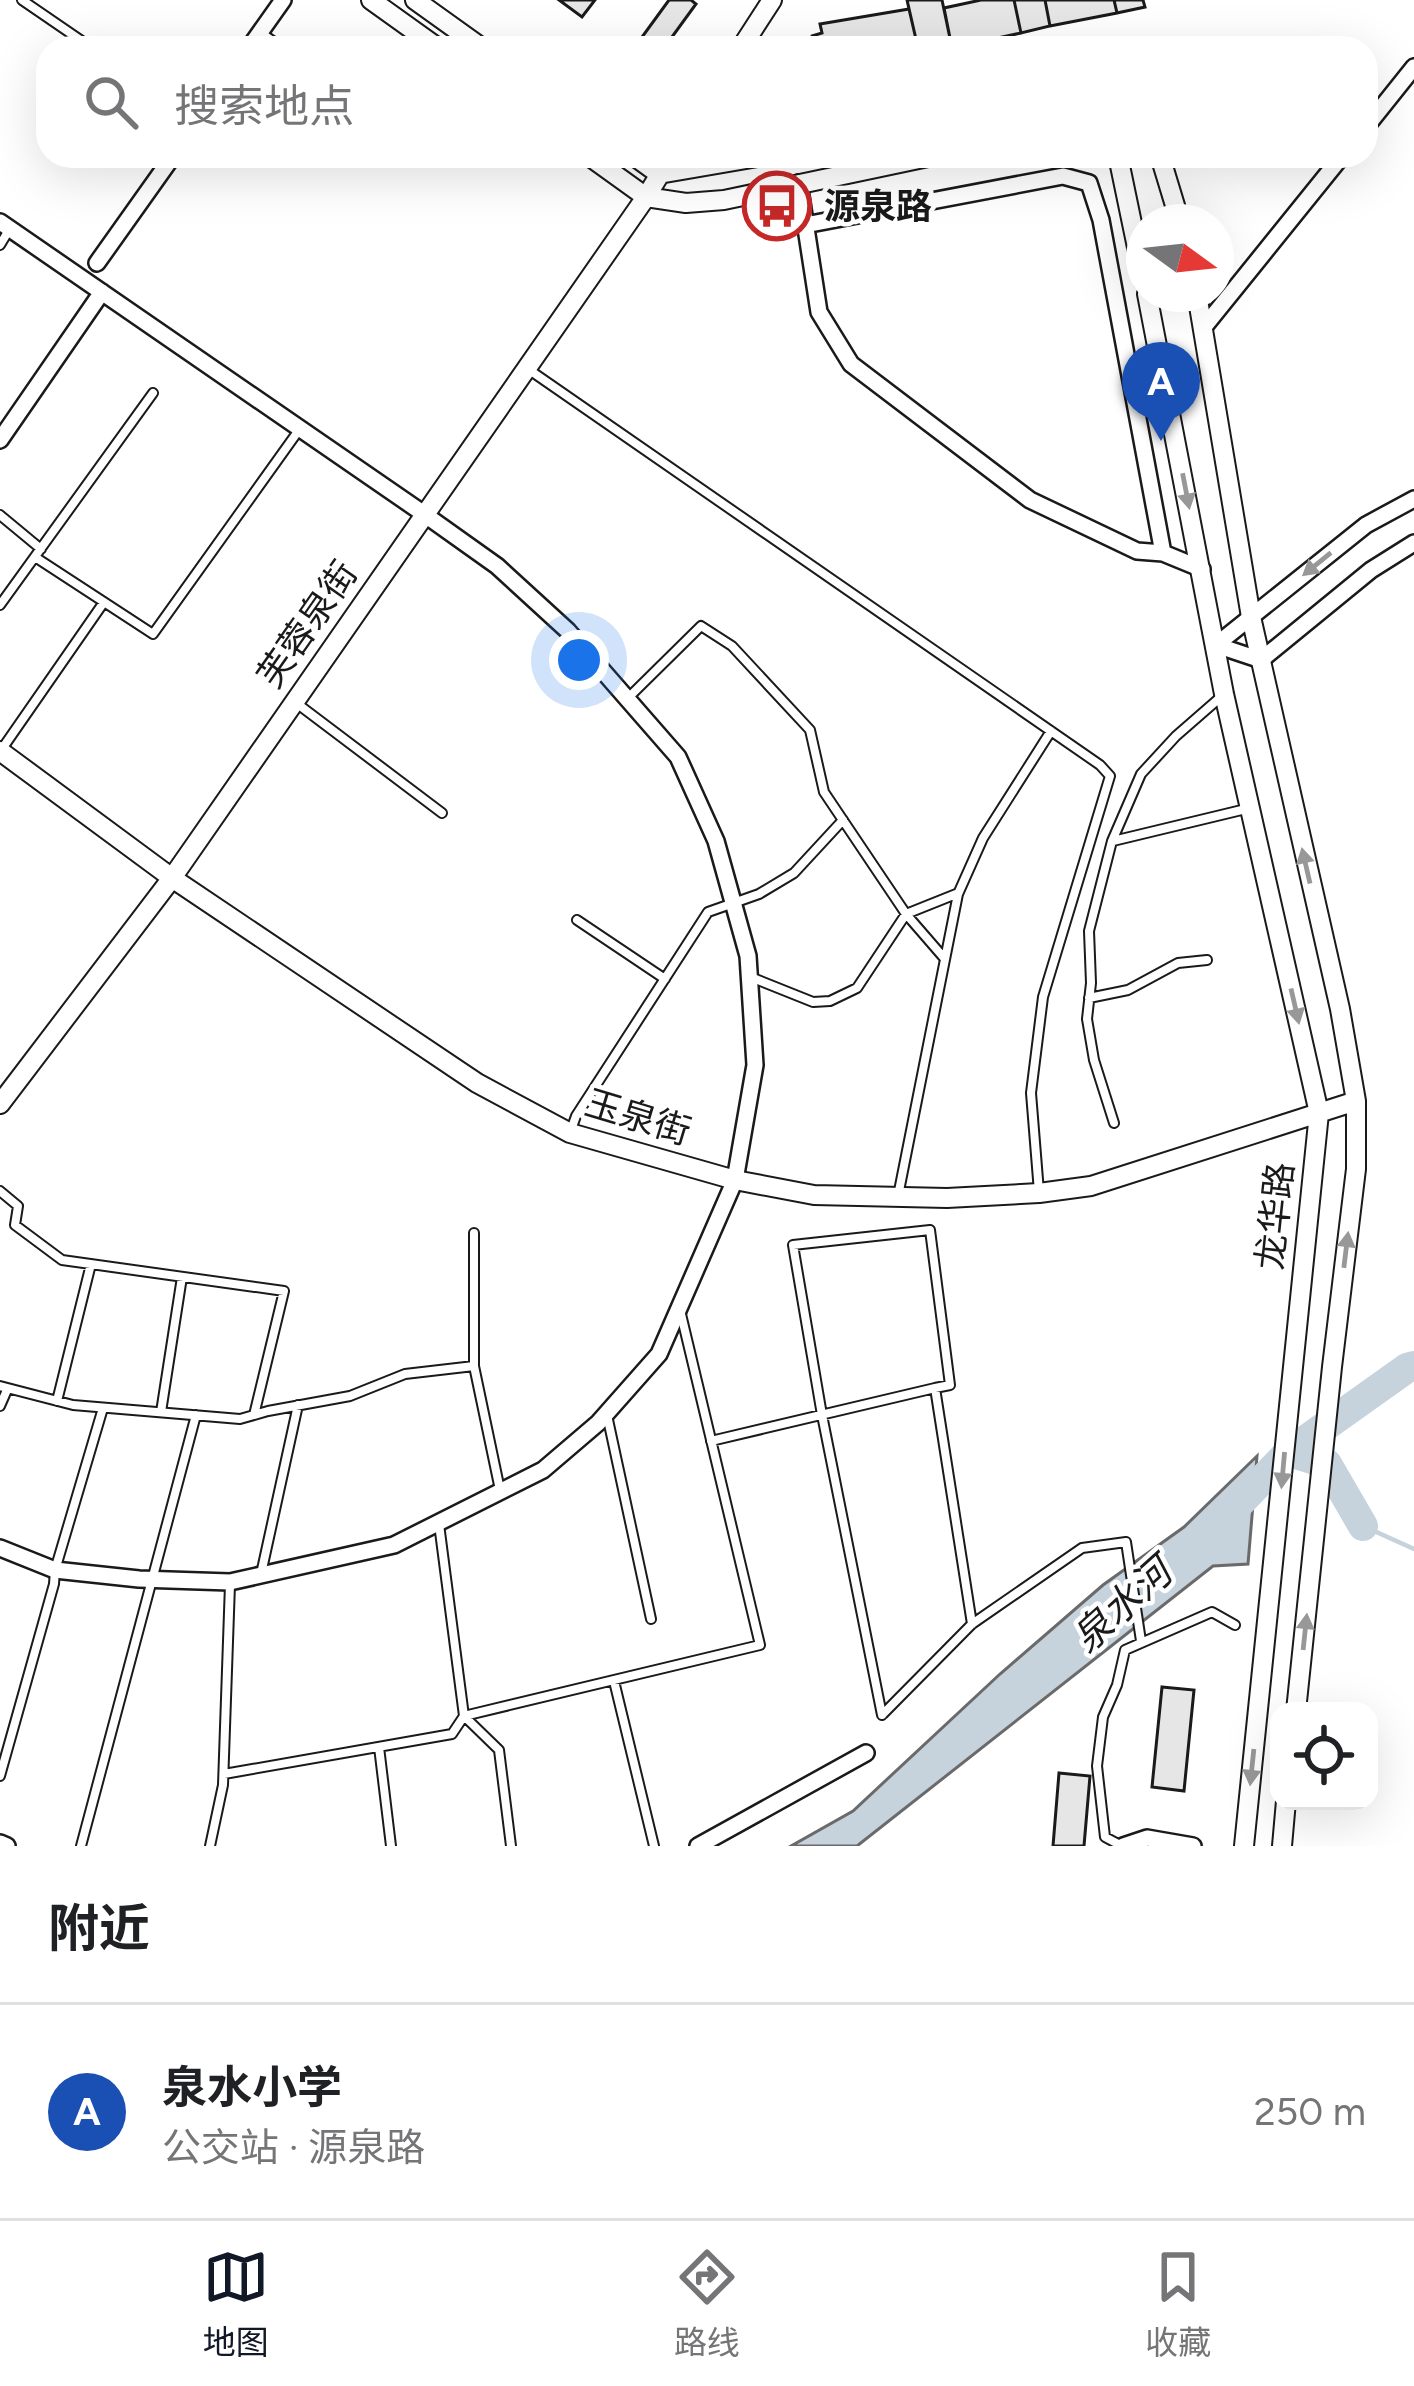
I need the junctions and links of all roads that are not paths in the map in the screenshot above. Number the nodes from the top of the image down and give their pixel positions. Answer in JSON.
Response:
{"nodes":[{"id":1,"x":22,"y":0,"type":"edge"},
{"id":2,"x":283,"y":0,"type":"edge"},
{"id":3,"x":371,"y":0,"type":"edge"},
{"id":4,"x":415,"y":0,"type":"edge"},
{"id":5,"x":772,"y":0,"type":"edge"},
{"id":6,"x":260,"y":32,"type":"junction"},
{"id":7,"x":74,"y":36,"type":"edge"},
{"id":8,"x":257,"y":36,"type":"edge"},
{"id":9,"x":266,"y":36,"type":"edge"},
{"id":10,"x":421,"y":36,"type":"edge"},
{"id":11,"x":465,"y":36,"type":"edge"},
{"id":12,"x":749,"y":36,"type":"edge"},
{"id":13,"x":1414,"y":67,"type":"edge"},
{"id":14,"x":1378,"y":112,"type":"edge"},
{"id":15,"x":164,"y":168,"type":"edge"},
{"id":16,"x":606,"y":168,"type":"edge"},
{"id":17,"x":651,"y":168,"type":"edge"},
{"id":18,"x":663,"y":168,"type":"edge"},
{"id":19,"x":694,"y":168,"type":"edge"},
{"id":20,"x":873,"y":168,"type":"edge"},
{"id":21,"x":1120,"y":168,"type":"edge"},
{"id":22,"x":1164,"y":168,"type":"edge"},
{"id":23,"x":1332,"y":168,"type":"edge"},
{"id":24,"x":659,"y":174,"type":"junction"},
{"id":25,"x":799,"y":183,"type":"junction"},
{"id":26,"x":646,"y":197,"type":"junction"},
{"id":27,"x":1128,"y":204,"type":"edge"},
{"id":28,"x":1175,"y":204,"type":"edge"},
{"id":29,"x":806,"y":225,"type":"junction"},
{"id":30,"x":5,"y":226,"type":"edge"},
{"id":31,"x":0,"y":245,"type":"edge"},
{"id":32,"x":97,"y":263,"type":"dead end"},
{"id":33,"x":102,"y":292,"type":"junction"},
{"id":34,"x":1151,"y":312,"type":"edge"},
{"id":35,"x":1201,"y":312,"type":"edge"},
{"id":36,"x":1204,"y":327,"type":"junction"},
{"id":37,"x":526,"y":368,"type":"junction"},
{"id":38,"x":153,"y":392,"type":"dead end"},
{"id":39,"x":300,"y":428,"type":"junction"},
{"id":40,"x":0,"y":440,"type":"edge"},
{"id":41,"x":1414,"y":499,"type":"edge"},
{"id":42,"x":424,"y":514,"type":"junction"},
{"id":43,"x":0,"y":515,"type":"edge"},
{"id":44,"x":1414,"y":543,"type":"edge"},
{"id":45,"x":38,"y":553,"type":"junction"},
{"id":46,"x":1163,"y":553,"type":"junction"},
{"id":47,"x":1202,"y":569,"type":"junction"},
{"id":48,"x":104,"y":602,"type":"junction"},
{"id":49,"x":0,"y":605,"type":"edge"},
{"id":50,"x":1251,"y":617,"type":"junction"},
{"id":51,"x":1216,"y":645,"type":"junction"},
{"id":52,"x":1261,"y":660,"type":"junction"},
{"id":53,"x":1225,"y":694,"type":"junction"},
{"id":54,"x":627,"y":699,"type":"junction"},
{"id":55,"x":294,"y":701,"type":"junction"},
{"id":56,"x":1051,"y":731,"type":"junction"},
{"id":57,"x":0,"y":752,"type":"edge"},
{"id":58,"x":1250,"y":808,"type":"junction"},
{"id":59,"x":442,"y":813,"type":"dead end"},
{"id":60,"x":843,"y":820,"type":"junction"},
{"id":61,"x":1112,"y":841,"type":"junction"},
{"id":62,"x":172,"y":878,"type":"junction"},
{"id":63,"x":958,"y":894,"type":"junction"},
{"id":64,"x":733,"y":902,"type":"junction"},
{"id":65,"x":906,"y":914,"type":"junction"},
{"id":66,"x":577,"y":920,"type":"dead end"},
{"id":67,"x":945,"y":959,"type":"junction"},
{"id":68,"x":1208,"y":959,"type":"dead end"},
{"id":69,"x":749,"y":976,"type":"junction"},
{"id":70,"x":665,"y":979,"type":"junction"},
{"id":71,"x":1090,"y":998,"type":"junction"},
{"id":72,"x":1355,"y":1101,"type":"junction"},
{"id":73,"x":0,"y":1104,"type":"edge"},
{"id":74,"x":1319,"y":1113,"type":"junction"},
{"id":75,"x":1114,"y":1124,"type":"dead end"},
{"id":76,"x":571,"y":1133,"type":"junction"},
{"id":77,"x":735,"y":1180,"type":"junction"},
{"id":78,"x":0,"y":1191,"type":"edge"},
{"id":79,"x":1039,"y":1193,"type":"junction"},
{"id":80,"x":898,"y":1196,"type":"junction"},
{"id":81,"x":474,"y":1233,"type":"dead end"},
{"id":82,"x":91,"y":1264,"type":"junction"},
{"id":83,"x":182,"y":1277,"type":"junction"},
{"id":84,"x":680,"y":1309,"type":"junction"},
{"id":85,"x":474,"y":1366,"type":"junction"},
{"id":86,"x":3,"y":1388,"type":"edge"},
{"id":87,"x":935,"y":1388,"type":"junction"},
{"id":88,"x":57,"y":1401,"type":"junction"},
{"id":89,"x":0,"y":1406,"type":"edge"},
{"id":90,"x":298,"y":1406,"type":"junction"},
{"id":91,"x":103,"y":1408,"type":"junction"},
{"id":92,"x":161,"y":1412,"type":"junction"},
{"id":93,"x":607,"y":1413,"type":"junction"},
{"id":94,"x":254,"y":1414,"type":"junction"},
{"id":95,"x":196,"y":1415,"type":"junction"},
{"id":96,"x":822,"y":1415,"type":"junction"},
{"id":97,"x":711,"y":1441,"type":"junction"},
{"id":98,"x":500,"y":1491,"type":"junction"},
{"id":99,"x":439,"y":1523,"type":"junction"},
{"id":100,"x":0,"y":1548,"type":"edge"},
{"id":101,"x":55,"y":1570,"type":"junction"},
{"id":102,"x":260,"y":1576,"type":"junction"},
{"id":103,"x":152,"y":1580,"type":"junction"},
{"id":104,"x":230,"y":1582,"type":"junction"},
{"id":105,"x":651,"y":1619,"type":"dead end"},
{"id":106,"x":972,"y":1624,"type":"junction"},
{"id":107,"x":1235,"y":1625,"type":"dead end"},
{"id":108,"x":1141,"y":1641,"type":"junction"},
{"id":109,"x":614,"y":1681,"type":"junction"},
{"id":110,"x":1297,"y":1702,"type":"edge"},
{"id":111,"x":464,"y":1716,"type":"junction"},
{"id":112,"x":379,"y":1747,"type":"junction"},
{"id":113,"x":866,"y":1753,"type":"dead end"},
{"id":114,"x":224,"y":1774,"type":"junction"},
{"id":115,"x":0,"y":1776,"type":"edge"},
{"id":116,"x":1285,"y":1810,"type":"edge"},
{"id":117,"x":81,"y":1846,"type":"edge"},
{"id":118,"x":210,"y":1846,"type":"edge"},
{"id":119,"x":391,"y":1846,"type":"edge"},
{"id":120,"x":511,"y":1846,"type":"edge"},
{"id":121,"x":654,"y":1846,"type":"edge"},
{"id":122,"x":698,"y":1846,"type":"edge"},
{"id":123,"x":1123,"y":1846,"type":"edge"},
{"id":124,"x":1193,"y":1846,"type":"edge"},
{"id":125,"x":1244,"y":1846,"type":"edge"},
{"id":126,"x":1282,"y":1846,"type":"edge"}],
"edges":[{"from":1,"to":7,"type":"lane"},
{"from":2,"to":6,"type":"street"},
{"from":3,"to":10,"type":"street"},
{"from":4,"to":11,"type":"street"},
{"from":5,"to":12,"type":"street"},
{"from":6,"to":8,"type":"street"},
{"from":6,"to":9,"type":"lane"},
{"from":13,"to":14,"type":"street"},
{"from":15,"to":32,"type":"street"},
{"from":16,"to":26,"type":"street"},
{"from":17,"to":24,"type":"street"},
{"from":18,"to":24,"type":"street","name":"芙蓉泉街"},
{"from":19,"to":24,"type":"street"},
{"from":20,"to":25,"type":"street"},
{"from":21,"to":27,"type":"street"},
{"from":22,"to":28,"type":"street"},
{"from":23,"to":36,"type":"street"},
{"from":24,"to":26,"type":"street","name":"芙蓉泉街"},
{"from":25,"to":26,"type":"street"},
{"from":25,"to":29,"type":"street"},
{"from":26,"to":37,"type":"street","name":"芙蓉泉街"},
{"from":29,"to":46,"type":"street"},
{"from":29,"to":46,"type":"street"},
{"from":30,"to":31,"type":"lane"},
{"from":30,"to":33,"type":"street"},
{"from":33,"to":39,"type":"street"},
{"from":33,"to":40,"type":"street"},
{"from":34,"to":47,"type":"street","one_way":true},
{"from":35,"to":36,"type":"street"},
{"from":36,"to":50,"type":"street"},
{"from":37,"to":42,"type":"street","name":"芙蓉泉街"},
{"from":37,"to":56,"type":"lane"},
{"from":38,"to":45,"type":"lane"},
{"from":39,"to":42,"type":"street"},
{"from":39,"to":48,"type":"lane"},
{"from":41,"to":50,"type":"street","one_way":true},
{"from":42,"to":54,"type":"street"},
{"from":42,"to":55,"type":"street","name":"芙蓉泉街"},
{"from":43,"to":45,"type":"lane"},
{"from":44,"to":52,"type":"street"},
{"from":45,"to":48,"type":"lane"},
{"from":45,"to":49,"type":"lane"},
{"from":46,"to":47,"type":"street"},
{"from":47,"to":51,"type":"street"},
{"from":48,"to":57,"type":"lane"},
{"from":50,"to":51,"type":"street"},
{"from":50,"to":52,"type":"street","name":"龙华路"},
{"from":51,"to":52,"type":"street"},
{"from":51,"to":53,"type":"street","name":"龙华路"},
{"from":72,"to":52,"type":"street","name":"龙华路","one_way":true},
{"from":53,"to":58,"type":"street","name":"龙华路"},
{"from":53,"to":61,"type":"lane"},
{"from":54,"to":60,"type":"lane"},
{"from":54,"to":64,"type":"street"},
{"from":55,"to":59,"type":"lane"},
{"from":55,"to":62,"type":"street","name":"芙蓉泉街"},
{"from":56,"to":63,"type":"lane"},
{"from":56,"to":79,"type":"lane"},
{"from":57,"to":62,"type":"street","name":"玉泉街"},
{"from":58,"to":61,"type":"lane"},
{"from":58,"to":74,"type":"street","name":"龙华路","one_way":true},
{"from":60,"to":64,"type":"lane"},
{"from":60,"to":65,"type":"lane"},
{"from":61,"to":71,"type":"lane"},
{"from":62,"to":73,"type":"street","name":"芙蓉泉街"},
{"from":62,"to":76,"type":"street","name":"玉泉街"},
{"from":63,"to":65,"type":"lane"},
{"from":63,"to":67,"type":"lane"},
{"from":64,"to":69,"type":"street"},
{"from":64,"to":70,"type":"lane"},
{"from":65,"to":67,"type":"lane"},
{"from":65,"to":69,"type":"lane"},
{"from":66,"to":70,"type":"lane"},
{"from":67,"to":80,"type":"lane"},
{"from":68,"to":71,"type":"lane"},
{"from":69,"to":77,"type":"street"},
{"from":70,"to":76,"type":"lane"},
{"from":71,"to":75,"type":"lane"},
{"from":72,"to":74,"type":"street","name":"玉泉街"},
{"from":110,"to":72,"type":"street","name":"龙华路","one_way":true},
{"from":74,"to":79,"type":"street","name":"玉泉街"},
{"from":74,"to":125,"type":"street","name":"龙华路","one_way":true},
{"from":76,"to":77,"type":"street","name":"玉泉街"},
{"from":77,"to":80,"type":"street","name":"玉泉街"},
{"from":77,"to":84,"type":"street"},
{"from":78,"to":82,"type":"lane"},
{"from":79,"to":80,"type":"street","name":"玉泉街"},
{"from":81,"to":85,"type":"lane"},
{"from":82,"to":83,"type":"lane"},
{"from":82,"to":88,"type":"lane"},
{"from":83,"to":92,"type":"lane"},
{"from":83,"to":94,"type":"lane"},
{"from":84,"to":93,"type":"street"},
{"from":84,"to":97,"type":"lane"},
{"from":85,"to":90,"type":"lane"},
{"from":85,"to":98,"type":"lane"},
{"from":86,"to":88,"type":"lane"},
{"from":86,"to":89,"type":"lane"},
{"from":87,"to":96,"type":"lane"},
{"from":87,"to":96,"type":"lane"},
{"from":87,"to":106,"type":"lane"},
{"from":88,"to":91,"type":"lane"},
{"from":90,"to":94,"type":"lane"},
{"from":90,"to":102,"type":"lane"},
{"from":91,"to":92,"type":"lane"},
{"from":91,"to":101,"type":"lane"},
{"from":92,"to":95,"type":"lane"},
{"from":93,"to":98,"type":"street"},
{"from":93,"to":105,"type":"lane"},
{"from":94,"to":95,"type":"lane"},
{"from":95,"to":103,"type":"lane"},
{"from":96,"to":97,"type":"lane"},
{"from":96,"to":106,"type":"lane"},
{"from":97,"to":109,"type":"lane"},
{"from":98,"to":99,"type":"street"},
{"from":99,"to":102,"type":"street"},
{"from":99,"to":111,"type":"lane"},
{"from":100,"to":101,"type":"street"},
{"from":101,"to":103,"type":"street"},
{"from":101,"to":115,"type":"lane"},
{"from":102,"to":104,"type":"street"},
{"from":103,"to":104,"type":"street"},
{"from":103,"to":117,"type":"lane"},
{"from":104,"to":114,"type":"lane"},
{"from":106,"to":108,"type":"lane"},
{"from":107,"to":108,"type":"lane"},
{"from":108,"to":123,"type":"lane"},
{"from":109,"to":111,"type":"lane"},
{"from":109,"to":121,"type":"lane"},
{"from":111,"to":112,"type":"lane"},
{"from":111,"to":120,"type":"lane"},
{"from":112,"to":114,"type":"lane"},
{"from":112,"to":119,"type":"lane"},
{"from":113,"to":122,"type":"street"},
{"from":114,"to":118,"type":"lane"},
{"from":116,"to":126,"type":"street"},
{"from":123,"to":124,"type":"street"}]}
